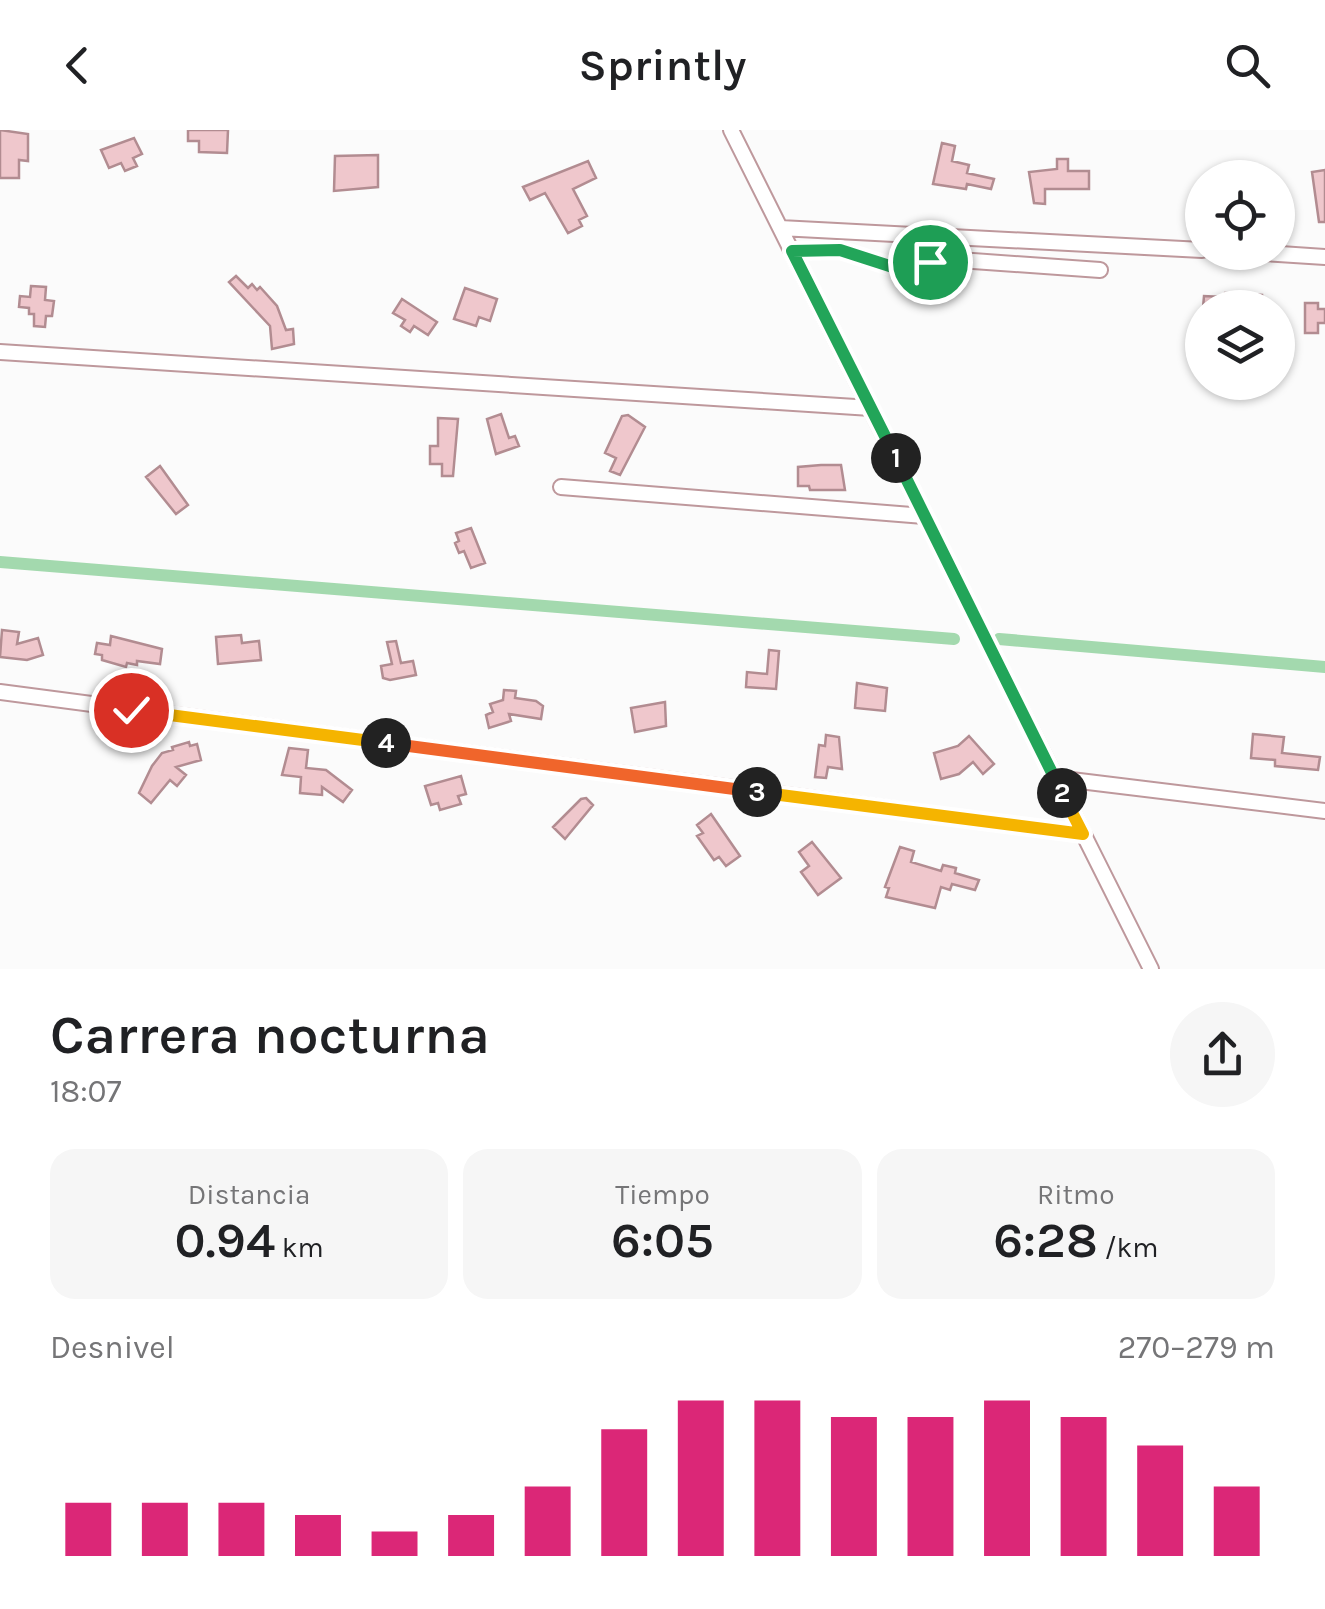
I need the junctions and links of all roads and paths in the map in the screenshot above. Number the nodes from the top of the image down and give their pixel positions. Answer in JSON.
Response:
{"nodes":[{"id":1,"x":731,"y":130,"type":"edge"},
{"id":2,"x":780,"y":228,"type":"junction"},
{"id":3,"x":1185,"y":249,"type":"edge"},
{"id":4,"x":792,"y":251,"type":"junction"},
{"id":5,"x":1295,"y":254,"type":"edge"},
{"id":6,"x":1325,"y":256,"type":"edge"},
{"id":7,"x":1100,"y":270,"type":"dead end"},
{"id":8,"x":0,"y":352,"type":"edge"},
{"id":9,"x":871,"y":408,"type":"junction"},
{"id":10,"x":561,"y":487,"type":"dead end"},
{"id":11,"x":924,"y":516,"type":"junction"},
{"id":12,"x":0,"y":692,"type":"edge"},
{"id":13,"x":1055,"y":778,"type":"junction"},
{"id":14,"x":1325,"y":810,"type":"edge"},
{"id":15,"x":1083,"y":834,"type":"junction"},
{"id":16,"x":1151,"y":969,"type":"edge"}],
"edges":[{"from":1,"to":2,"type":"street"},
{"from":2,"to":3,"type":"street"},
{"from":2,"to":4,"type":"street"},
{"from":4,"to":7,"type":"street"},
{"from":4,"to":9,"type":"street"},
{"from":5,"to":6,"type":"street"},
{"from":8,"to":9,"type":"street"},
{"from":9,"to":11,"type":"street"},
{"from":10,"to":11,"type":"street"},
{"from":11,"to":13,"type":"street"},
{"from":12,"to":15,"type":"street"},
{"from":13,"to":14,"type":"street"},
{"from":13,"to":15,"type":"street"},
{"from":15,"to":16,"type":"street"}]}
